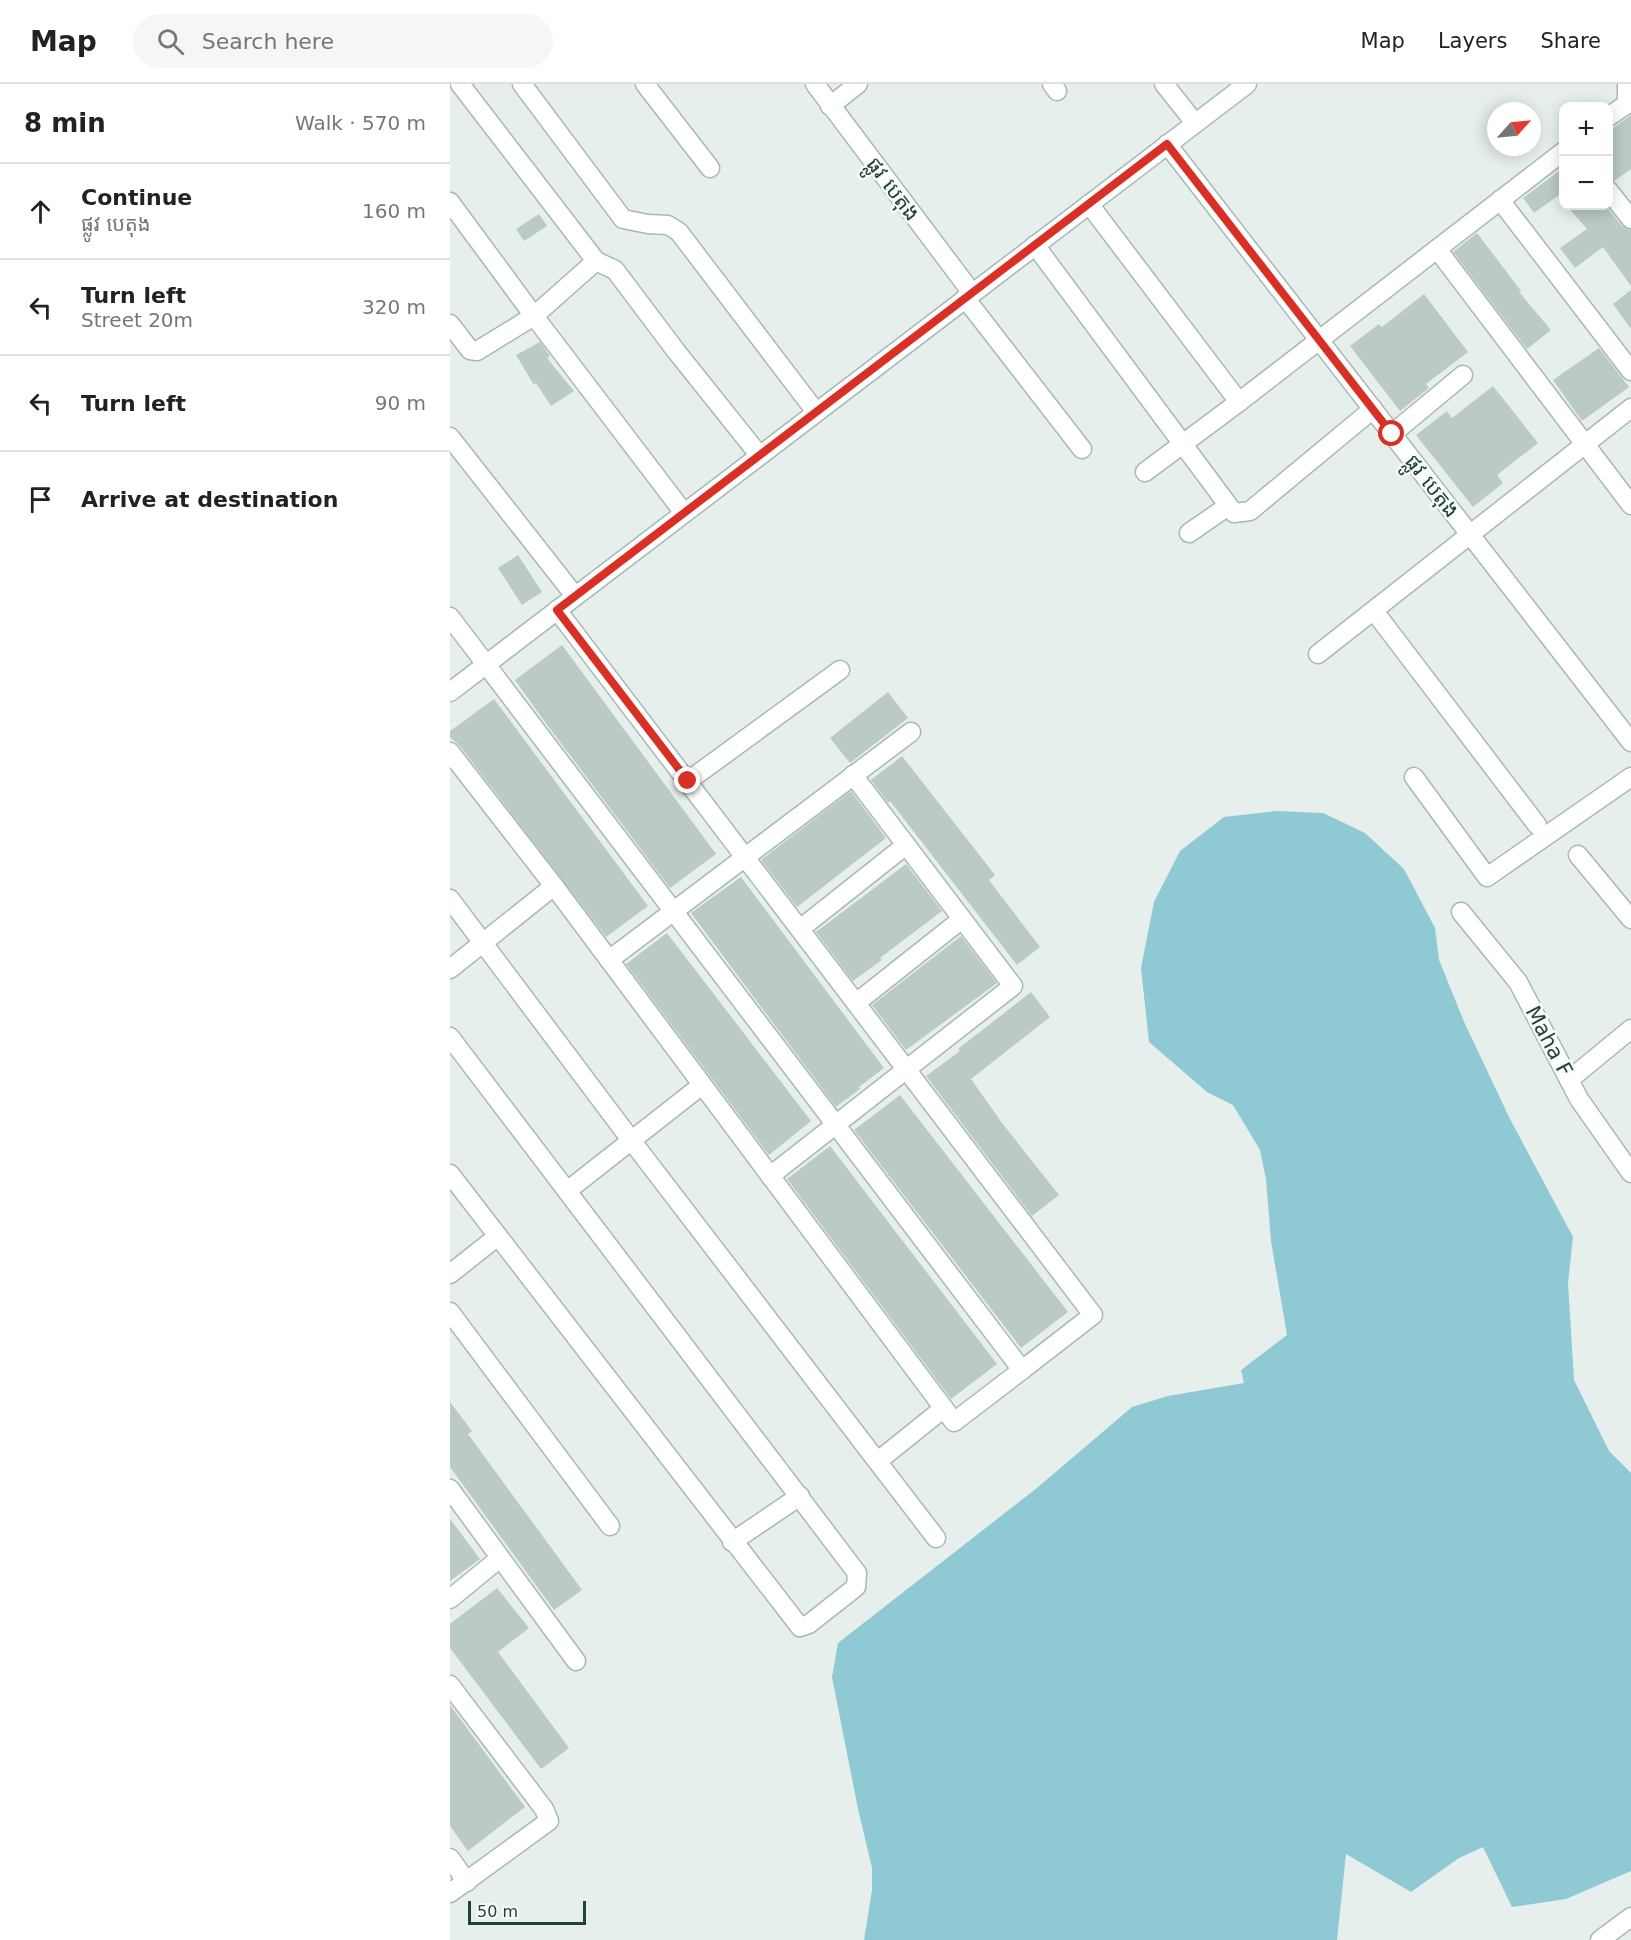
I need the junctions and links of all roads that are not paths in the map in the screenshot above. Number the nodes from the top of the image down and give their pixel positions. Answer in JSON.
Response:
{"nodes":[{"id":1,"x":460,"y":84,"type":"edge"},
{"id":2,"x":522,"y":84,"type":"edge"},
{"id":3,"x":645,"y":84,"type":"edge"},
{"id":4,"x":815,"y":84,"type":"edge"},
{"id":5,"x":858,"y":84,"type":"edge"},
{"id":6,"x":1164,"y":84,"type":"edge"},
{"id":7,"x":1247,"y":84,"type":"edge"},
{"id":8,"x":1627,"y":84,"type":"edge"},
{"id":9,"x":830,"y":106,"type":"junction"},
{"id":10,"x":1629,"y":106,"type":"edge"},
{"id":11,"x":1613,"y":114,"type":"edge"},
{"id":12,"x":1195,"y":123,"type":"junction"},
{"id":13,"x":1167,"y":144,"type":"junction"},
{"id":14,"x":1559,"y":154,"type":"edge"},
{"id":15,"x":710,"y":168,"type":"dead end"},
{"id":16,"x":1613,"y":196,"type":"edge"},
{"id":17,"x":1500,"y":200,"type":"junction"},
{"id":18,"x":450,"y":202,"type":"edge"},
{"id":19,"x":1089,"y":204,"type":"junction"},
{"id":20,"x":1631,"y":219,"type":"edge"},
{"id":21,"x":1035,"y":245,"type":"junction"},
{"id":22,"x":1437,"y":249,"type":"junction"},
{"id":23,"x":596,"y":261,"type":"junction"},
{"id":24,"x":969,"y":296,"type":"junction"},
{"id":25,"x":534,"y":316,"type":"junction"},
{"id":26,"x":450,"y":324,"type":"edge"},
{"id":27,"x":1319,"y":340,"type":"junction"},
{"id":28,"x":1631,"y":371,"type":"edge"},
{"id":29,"x":1463,"y":375,"type":"dead end"},
{"id":30,"x":1239,"y":402,"type":"junction"},
{"id":31,"x":1631,"y":408,"type":"edge"},
{"id":32,"x":1373,"y":409,"type":"junction"},
{"id":33,"x":816,"y":412,"type":"junction"},
{"id":34,"x":1392,"y":434,"type":"junction"},
{"id":35,"x":450,"y":437,"type":"edge"},
{"id":36,"x":1183,"y":442,"type":"junction"},
{"id":37,"x":1586,"y":443,"type":"junction"},
{"id":38,"x":1083,"y":448,"type":"dead end"},
{"id":39,"x":759,"y":454,"type":"junction"},
{"id":40,"x":1145,"y":472,"type":"dead end"},
{"id":41,"x":1631,"y":505,"type":"edge"},
{"id":42,"x":1228,"y":506,"type":"junction"},
{"id":43,"x":684,"y":513,"type":"junction"},
{"id":44,"x":1189,"y":533,"type":"dead end"},
{"id":45,"x":1470,"y":534,"type":"junction"},
{"id":46,"x":575,"y":596,"type":"junction"},
{"id":47,"x":557,"y":610,"type":"junction"},
{"id":48,"x":1374,"y":611,"type":"junction"},
{"id":49,"x":450,"y":617,"type":"edge"},
{"id":50,"x":1318,"y":654,"type":"dead end"},
{"id":51,"x":486,"y":664,"type":"junction"},
{"id":52,"x":840,"y":670,"type":"dead end"},
{"id":53,"x":450,"y":692,"type":"edge"},
{"id":54,"x":911,"y":732,"type":"dead end"},
{"id":55,"x":1631,"y":742,"type":"edge"},
{"id":56,"x":450,"y":752,"type":"edge"},
{"id":57,"x":853,"y":775,"type":"junction"},
{"id":58,"x":1414,"y":777,"type":"dead end"},
{"id":59,"x":1631,"y":777,"type":"edge"},
{"id":60,"x":688,"y":781,"type":"junction"},
{"id":61,"x":1537,"y":825,"type":"dead end"},
{"id":62,"x":906,"y":845,"type":"junction"},
{"id":63,"x":1578,"y":855,"type":"dead end"},
{"id":64,"x":745,"y":857,"type":"junction"},
{"id":65,"x":554,"y":886,"type":"junction"},
{"id":66,"x":450,"y":899,"type":"edge"},
{"id":67,"x":673,"y":911,"type":"junction"},
{"id":68,"x":1461,"y":912,"type":"dead end"},
{"id":69,"x":962,"y":919,"type":"junction"},
{"id":70,"x":1631,"y":919,"type":"edge"},
{"id":71,"x":800,"y":929,"type":"junction"},
{"id":72,"x":483,"y":943,"type":"junction"},
{"id":73,"x":609,"y":960,"type":"junction"},
{"id":74,"x":450,"y":969,"type":"edge"},
{"id":75,"x":856,"y":1003,"type":"junction"},
{"id":76,"x":1631,"y":1029,"type":"edge"},
{"id":77,"x":450,"y":1037,"type":"edge"},
{"id":78,"x":906,"y":1070,"type":"junction"},
{"id":79,"x":1569,"y":1080,"type":"junction"},
{"id":80,"x":702,"y":1084,"type":"junction"},
{"id":81,"x":836,"y":1125,"type":"junction"},
{"id":82,"x":631,"y":1140,"type":"junction"},
{"id":83,"x":1631,"y":1173,"type":"edge"},
{"id":84,"x":450,"y":1174,"type":"edge"},
{"id":85,"x":770,"y":1176,"type":"junction"},
{"id":86,"x":567,"y":1191,"type":"junction"},
{"id":87,"x":498,"y":1236,"type":"junction"},
{"id":88,"x":450,"y":1274,"type":"edge"},
{"id":89,"x":450,"y":1312,"type":"edge"},
{"id":90,"x":1022,"y":1370,"type":"junction"},
{"id":91,"x":944,"y":1408,"type":"junction"},
{"id":92,"x":878,"y":1461,"type":"junction"},
{"id":93,"x":450,"y":1489,"type":"edge"},
{"id":94,"x":800,"y":1496,"type":"junction"},
{"id":95,"x":610,"y":1526,"type":"dead end"},
{"id":96,"x":936,"y":1538,"type":"dead end"},
{"id":97,"x":732,"y":1542,"type":"junction"},
{"id":98,"x":500,"y":1558,"type":"junction"},
{"id":99,"x":450,"y":1599,"type":"edge"},
{"id":100,"x":576,"y":1661,"type":"dead end"},
{"id":101,"x":450,"y":1685,"type":"edge"},
{"id":102,"x":450,"y":1858,"type":"edge"},
{"id":103,"x":467,"y":1882,"type":"junction"},
{"id":104,"x":450,"y":1893,"type":"edge"},
{"id":105,"x":1631,"y":1917,"type":"edge"},
{"id":106,"x":1600,"y":1940,"type":"edge"}],
"edges":[{"from":1,"to":23,"type":"street"},
{"from":2,"to":33,"type":"street"},
{"from":3,"to":15,"type":"street"},
{"from":4,"to":9,"type":"street","name":"ផ្លូវ បេតុង"},
{"from":5,"to":9,"type":"street"},
{"from":6,"to":12,"type":"street"},
{"from":7,"to":12,"type":"street"},
{"from":8,"to":10,"type":"street"},
{"from":9,"to":24,"type":"street","name":"ផ្លូវ បេតុង"},
{"from":10,"to":11,"type":"street"},
{"from":12,"to":13,"type":"street"},
{"from":13,"to":19,"type":"street"},
{"from":13,"to":27,"type":"street","name":"ផ្លូវ បេតុង"},
{"from":14,"to":17,"type":"street"},
{"from":16,"to":20,"type":"street"},
{"from":17,"to":22,"type":"street"},
{"from":17,"to":28,"type":"street"},
{"from":18,"to":25,"type":"street"},
{"from":19,"to":21,"type":"street"},
{"from":19,"to":30,"type":"street"},
{"from":21,"to":24,"type":"street"},
{"from":21,"to":36,"type":"street"},
{"from":22,"to":27,"type":"street"},
{"from":22,"to":37,"type":"street"},
{"from":23,"to":25,"type":"street"},
{"from":23,"to":39,"type":"street"},
{"from":24,"to":33,"type":"street"},
{"from":24,"to":38,"type":"street","name":"ផ្លូវ បេតុង"},
{"from":25,"to":26,"type":"street"},
{"from":25,"to":43,"type":"street"},
{"from":27,"to":30,"type":"street"},
{"from":27,"to":32,"type":"street","name":"ផ្លូវ បេតុង"},
{"from":29,"to":34,"type":"street"},
{"from":30,"to":36,"type":"street"},
{"from":31,"to":37,"type":"street"},
{"from":32,"to":34,"type":"street","name":"ផ្លូវ បេតុង"},
{"from":32,"to":42,"type":"street"},
{"from":33,"to":39,"type":"street"},
{"from":34,"to":45,"type":"street","name":"ផ្លូវ បេតុង"},
{"from":35,"to":46,"type":"street"},
{"from":36,"to":40,"type":"street"},
{"from":36,"to":42,"type":"street"},
{"from":37,"to":41,"type":"street"},
{"from":37,"to":45,"type":"street"},
{"from":39,"to":43,"type":"street"},
{"from":42,"to":44,"type":"street"},
{"from":43,"to":46,"type":"street"},
{"from":45,"to":48,"type":"street"},
{"from":45,"to":55,"type":"street","name":"ផ្លូវ បេតុង"},
{"from":46,"to":47,"type":"street"},
{"from":47,"to":51,"type":"street"},
{"from":47,"to":60,"type":"street"},
{"from":48,"to":50,"type":"street"},
{"from":48,"to":61,"type":"street"},
{"from":49,"to":51,"type":"street"},
{"from":51,"to":53,"type":"street"},
{"from":51,"to":67,"type":"street"},
{"from":52,"to":60,"type":"street"},
{"from":54,"to":57,"type":"street"},
{"from":56,"to":65,"type":"street"},
{"from":57,"to":62,"type":"street"},
{"from":57,"to":64,"type":"street"},
{"from":58,"to":59,"type":"street"},
{"from":60,"to":64,"type":"street"},
{"from":62,"to":69,"type":"street"},
{"from":62,"to":71,"type":"street"},
{"from":63,"to":70,"type":"street"},
{"from":64,"to":67,"type":"street"},
{"from":64,"to":71,"type":"street"},
{"from":65,"to":72,"type":"street"},
{"from":65,"to":73,"type":"street"},
{"from":66,"to":72,"type":"street"},
{"from":67,"to":73,"type":"street"},
{"from":67,"to":81,"type":"street"},
{"from":68,"to":79,"type":"street","name":"Maha F"},
{"from":69,"to":75,"type":"street"},
{"from":69,"to":78,"type":"street"},
{"from":71,"to":75,"type":"street"},
{"from":72,"to":74,"type":"street"},
{"from":72,"to":82,"type":"street"},
{"from":73,"to":80,"type":"street"},
{"from":75,"to":78,"type":"street"},
{"from":76,"to":79,"type":"street"},
{"from":77,"to":86,"type":"street"},
{"from":78,"to":81,"type":"street"},
{"from":78,"to":90,"type":"street"},
{"from":79,"to":83,"type":"street","name":"Maha F"},
{"from":80,"to":82,"type":"street"},
{"from":80,"to":85,"type":"street"},
{"from":81,"to":85,"type":"street"},
{"from":81,"to":90,"type":"street"},
{"from":82,"to":86,"type":"street"},
{"from":82,"to":92,"type":"street"},
{"from":84,"to":87,"type":"street"},
{"from":85,"to":91,"type":"street"},
{"from":86,"to":94,"type":"street"},
{"from":87,"to":88,"type":"street"},
{"from":87,"to":97,"type":"street"},
{"from":89,"to":95,"type":"street"},
{"from":90,"to":91,"type":"street"},
{"from":91,"to":92,"type":"street"},
{"from":92,"to":96,"type":"street"},
{"from":93,"to":98,"type":"street"},
{"from":94,"to":97,"type":"street"},
{"from":94,"to":97,"type":"street"},
{"from":98,"to":99,"type":"street"},
{"from":98,"to":100,"type":"street"},
{"from":101,"to":103,"type":"street"},
{"from":102,"to":103,"type":"street"},
{"from":103,"to":104,"type":"street"},
{"from":105,"to":106,"type":"street"}]}
